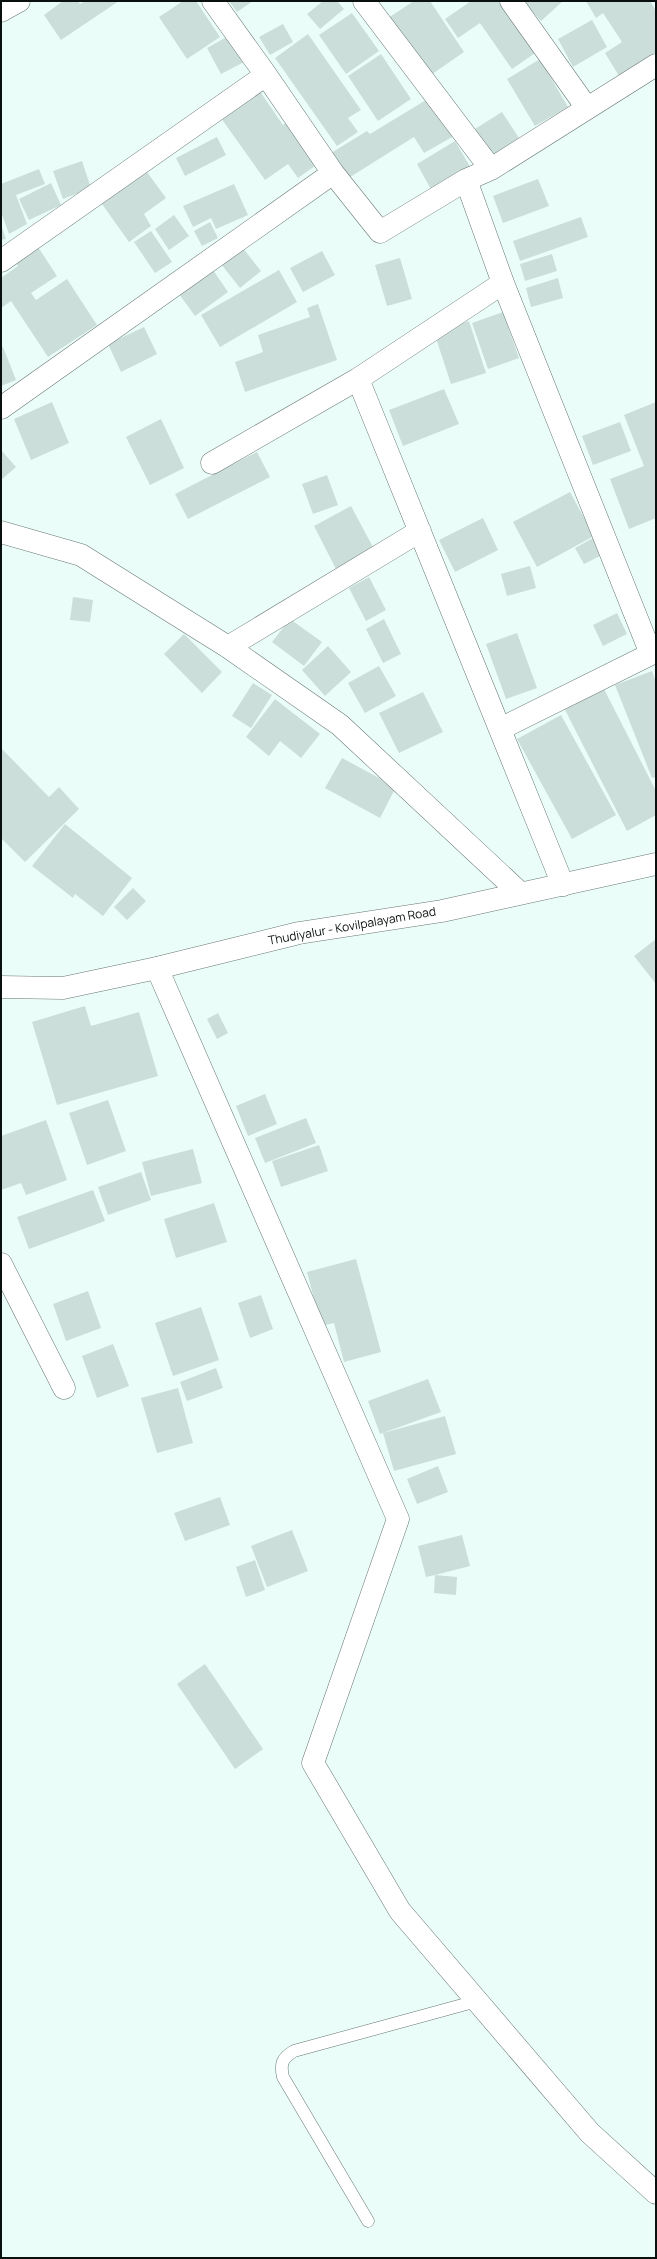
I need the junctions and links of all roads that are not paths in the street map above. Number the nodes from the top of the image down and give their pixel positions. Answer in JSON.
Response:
{"nodes":[{"id":1,"x":19,"y":1,"type":"edge"},
{"id":2,"x":213,"y":1,"type":"edge"},
{"id":3,"x":364,"y":1,"type":"edge"},
{"id":4,"x":511,"y":1,"type":"edge"},
{"id":5,"x":1,"y":11,"type":"edge"},
{"id":6,"x":656,"y":66,"type":"edge"},
{"id":7,"x":266,"y":75,"type":"junction"},
{"id":8,"x":587,"y":108,"type":"junction"},
{"id":9,"x":491,"y":169,"type":"junction"},
{"id":10,"x":333,"y":173,"type":"junction"},
{"id":11,"x":466,"y":180,"type":"junction"},
{"id":12,"x":1,"y":261,"type":"edge"},
{"id":13,"x":503,"y":283,"type":"junction"},
{"id":14,"x":358,"y":379,"type":"junction"},
{"id":15,"x":1,"y":408,"type":"edge"},
{"id":16,"x":212,"y":463,"type":"dead end"},
{"id":17,"x":420,"y":531,"type":"junction"},
{"id":18,"x":1,"y":532,"type":"edge"},
{"id":19,"x":228,"y":647,"type":"junction"},
{"id":20,"x":500,"y":729,"type":"junction"},
{"id":21,"x":656,"y":864,"type":"edge"},
{"id":22,"x":563,"y":885,"type":"junction"},
{"id":23,"x":520,"y":893,"type":"junction"},
{"id":24,"x":157,"y":968,"type":"junction"},
{"id":25,"x":1,"y":987,"type":"edge"},
{"id":26,"x":1,"y":1264,"type":"edge"},
{"id":27,"x":64,"y":1388,"type":"dead end"},
{"id":28,"x":477,"y":2001,"type":"junction"},
{"id":29,"x":656,"y":2194,"type":"edge"},
{"id":30,"x":368,"y":2221,"type":"dead end"}],
"edges":[{"from":1,"to":5,"type":"street"},
{"from":2,"to":7,"type":"street"},
{"from":3,"to":9,"type":"street"},
{"from":4,"to":8,"type":"street"},
{"from":6,"to":8,"type":"street"},
{"from":7,"to":10,"type":"street"},
{"from":7,"to":12,"type":"street"},
{"from":8,"to":9,"type":"street"},
{"from":9,"to":11,"type":"street"},
{"from":10,"to":11,"type":"street"},
{"from":10,"to":15,"type":"street"},
{"from":11,"to":13,"type":"street"},
{"from":13,"to":14,"type":"street"},
{"from":13,"to":20,"type":"street"},
{"from":14,"to":16,"type":"street"},
{"from":14,"to":17,"type":"street"},
{"from":17,"to":19,"type":"street"},
{"from":17,"to":20,"type":"street"},
{"from":18,"to":19,"type":"street"},
{"from":19,"to":23,"type":"street"},
{"from":20,"to":22,"type":"street"},
{"from":21,"to":22,"type":"street","name":"Thudiyalur - Kovilpalayam Road"},
{"from":22,"to":23,"type":"street","name":"Thudiyalur - Kovilpalayam Road"},
{"from":23,"to":24,"type":"street","name":"Thudiyalur - Kovilpalayam Road"},
{"from":24,"to":25,"type":"street","name":"Thudiyalur - Kovilpalayam Road"},
{"from":24,"to":28,"type":"street"},
{"from":26,"to":27,"type":"street"},
{"from":28,"to":29,"type":"street"},
{"from":28,"to":30,"type":"lane"}]}
